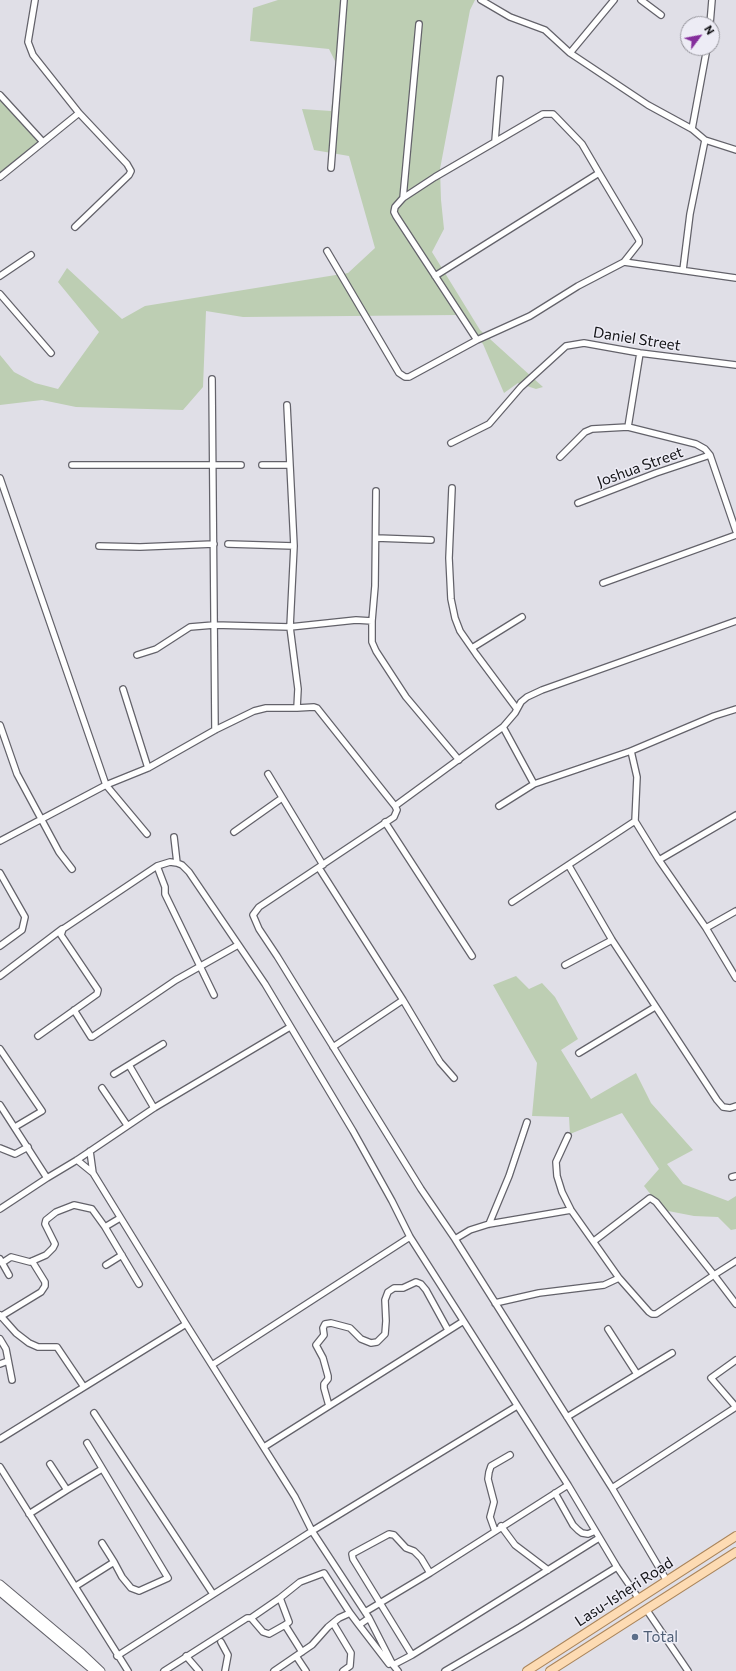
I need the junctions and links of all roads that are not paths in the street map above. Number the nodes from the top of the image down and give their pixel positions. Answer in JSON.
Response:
{"nodes":[{"id":1,"x":35,"y":0,"type":"edge"},
{"id":2,"x":344,"y":0,"type":"edge"},
{"id":3,"x":481,"y":0,"type":"edge"},
{"id":4,"x":614,"y":0,"type":"edge"},
{"id":5,"x":641,"y":0,"type":"edge"},
{"id":6,"x":712,"y":0,"type":"edge"},
{"id":7,"x":661,"y":15,"type":"dead end"},
{"id":8,"x":711,"y":16,"type":"edge"},
{"id":9,"x":419,"y":24,"type":"dead end"},
{"id":10,"x":570,"y":53,"type":"junction"},
{"id":11,"x":706,"y":56,"type":"edge"},
{"id":12,"x":500,"y":79,"type":"dead end"},
{"id":13,"x":0,"y":94,"type":"edge"},
{"id":14,"x":79,"y":113,"type":"junction"},
{"id":15,"x":692,"y":129,"type":"junction"},
{"id":16,"x":705,"y":140,"type":"junction"},
{"id":17,"x":495,"y":141,"type":"junction"},
{"id":18,"x":43,"y":142,"type":"junction"},
{"id":19,"x":736,"y":150,"type":"edge"},
{"id":20,"x":332,"y":168,"type":"dead end"},
{"id":21,"x":599,"y":173,"type":"junction"},
{"id":22,"x":0,"y":177,"type":"edge"},
{"id":23,"x":403,"y":198,"type":"junction"},
{"id":24,"x":74,"y":227,"type":"dead end"},
{"id":25,"x":327,"y":251,"type":"dead end"},
{"id":26,"x":31,"y":255,"type":"dead end"},
{"id":27,"x":624,"y":262,"type":"junction"},
{"id":28,"x":683,"y":270,"type":"junction"},
{"id":29,"x":0,"y":276,"type":"edge"},
{"id":30,"x":435,"y":276,"type":"junction"},
{"id":31,"x":736,"y":278,"type":"edge"},
{"id":32,"x":0,"y":294,"type":"edge"},
{"id":33,"x":478,"y":340,"type":"junction"},
{"id":34,"x":51,"y":353,"type":"dead end"},
{"id":35,"x":640,"y":353,"type":"junction"},
{"id":36,"x":736,"y":365,"type":"edge"},
{"id":37,"x":212,"y":379,"type":"dead end"},
{"id":38,"x":287,"y":405,"type":"dead end"},
{"id":39,"x":628,"y":427,"type":"junction"},
{"id":40,"x":451,"y":443,"type":"dead end"},
{"id":41,"x":710,"y":455,"type":"junction"},
{"id":42,"x":560,"y":457,"type":"dead end"},
{"id":43,"x":212,"y":464,"type":"junction"},
{"id":44,"x":72,"y":465,"type":"dead end"},
{"id":45,"x":241,"y":465,"type":"dead end"},
{"id":46,"x":262,"y":465,"type":"dead end"},
{"id":47,"x":290,"y":465,"type":"junction"},
{"id":48,"x":0,"y":478,"type":"edge"},
{"id":49,"x":452,"y":488,"type":"dead end"},
{"id":50,"x":376,"y":492,"type":"dead end"},
{"id":51,"x":578,"y":503,"type":"dead end"},
{"id":52,"x":736,"y":531,"type":"edge"},
{"id":53,"x":736,"y":535,"type":"edge"},
{"id":54,"x":376,"y":538,"type":"junction"},
{"id":55,"x":431,"y":540,"type":"dead end"},
{"id":56,"x":214,"y":544,"type":"junction"},
{"id":57,"x":228,"y":544,"type":"dead end"},
{"id":58,"x":99,"y":546,"type":"dead end"},
{"id":59,"x":294,"y":546,"type":"junction"},
{"id":60,"x":603,"y":583,"type":"dead end"},
{"id":61,"x":522,"y":617,"type":"dead end"},
{"id":62,"x":372,"y":621,"type":"junction"},
{"id":63,"x":736,"y":621,"type":"edge"},
{"id":64,"x":214,"y":625,"type":"junction"},
{"id":65,"x":290,"y":627,"type":"junction"},
{"id":66,"x":472,"y":648,"type":"junction"},
{"id":67,"x":137,"y":655,"type":"dead end"},
{"id":68,"x":122,"y":689,"type":"dead end"},
{"id":69,"x":297,"y":708,"type":"junction"},
{"id":70,"x":517,"y":709,"type":"junction"},
{"id":71,"x":736,"y":709,"type":"edge"},
{"id":72,"x":0,"y":725,"type":"edge"},
{"id":73,"x":503,"y":727,"type":"junction"},
{"id":74,"x":216,"y":730,"type":"junction"},
{"id":75,"x":631,"y":751,"type":"junction"},
{"id":76,"x":459,"y":760,"type":"junction"},
{"id":77,"x":148,"y":768,"type":"junction"},
{"id":78,"x":268,"y":774,"type":"dead end"},
{"id":79,"x":534,"y":784,"type":"junction"},
{"id":80,"x":106,"y":785,"type":"junction"},
{"id":81,"x":282,"y":798,"type":"junction"},
{"id":82,"x":395,"y":806,"type":"junction"},
{"id":83,"x":499,"y":806,"type":"dead end"},
{"id":84,"x":736,"y":814,"type":"edge"},
{"id":85,"x":41,"y":820,"type":"junction"},
{"id":86,"x":635,"y":821,"type":"junction"},
{"id":87,"x":385,"y":822,"type":"junction"},
{"id":88,"x":234,"y":832,"type":"dead end"},
{"id":89,"x":147,"y":834,"type":"dead end"},
{"id":90,"x":174,"y":837,"type":"dead end"},
{"id":91,"x":0,"y":841,"type":"edge"},
{"id":92,"x":659,"y":860,"type":"junction"},
{"id":93,"x":177,"y":862,"type":"junction"},
{"id":94,"x":158,"y":866,"type":"junction"},
{"id":95,"x":569,"y":866,"type":"junction"},
{"id":96,"x":321,"y":867,"type":"junction"},
{"id":97,"x":72,"y":869,"type":"dead end"},
{"id":98,"x":0,"y":873,"type":"edge"},
{"id":99,"x":512,"y":902,"type":"dead end"},
{"id":100,"x":736,"y":911,"type":"edge"},
{"id":101,"x":706,"y":928,"type":"junction"},
{"id":102,"x":63,"y":929,"type":"junction"},
{"id":103,"x":612,"y":940,"type":"junction"},
{"id":104,"x":238,"y":944,"type":"junction"},
{"id":105,"x":0,"y":946,"type":"edge"},
{"id":106,"x":472,"y":956,"type":"dead end"},
{"id":107,"x":200,"y":965,"type":"junction"},
{"id":108,"x":565,"y":966,"type":"dead end"},
{"id":109,"x":0,"y":976,"type":"edge"},
{"id":110,"x":736,"y":978,"type":"edge"},
{"id":111,"x":214,"y":995,"type":"dead end"},
{"id":112,"x":403,"y":1000,"type":"junction"},
{"id":113,"x":655,"y":1007,"type":"junction"},
{"id":114,"x":74,"y":1010,"type":"junction"},
{"id":115,"x":290,"y":1027,"type":"junction"},
{"id":116,"x":38,"y":1036,"type":"dead end"},
{"id":117,"x":163,"y":1044,"type":"dead end"},
{"id":118,"x":333,"y":1046,"type":"junction"},
{"id":119,"x":0,"y":1048,"type":"edge"},
{"id":120,"x":579,"y":1053,"type":"dead end"},
{"id":121,"x":130,"y":1065,"type":"junction"},
{"id":122,"x":114,"y":1074,"type":"dead end"},
{"id":123,"x":454,"y":1078,"type":"dead end"},
{"id":124,"x":102,"y":1088,"type":"dead end"},
{"id":125,"x":0,"y":1105,"type":"edge"},
{"id":126,"x":736,"y":1106,"type":"edge"},
{"id":127,"x":154,"y":1108,"type":"junction"},
{"id":128,"x":527,"y":1122,"type":"dead end"},
{"id":129,"x":127,"y":1125,"type":"junction"},
{"id":130,"x":15,"y":1127,"type":"junction"},
{"id":131,"x":568,"y":1136,"type":"dead end"},
{"id":132,"x":28,"y":1147,"type":"junction"},
{"id":133,"x":0,"y":1148,"type":"edge"},
{"id":134,"x":90,"y":1151,"type":"junction"},
{"id":135,"x":77,"y":1160,"type":"junction"},
{"id":136,"x":93,"y":1173,"type":"junction"},
{"id":137,"x":47,"y":1178,"type":"junction"},
{"id":138,"x":0,"y":1209,"type":"edge"},
{"id":139,"x":571,"y":1210,"type":"junction"},
{"id":140,"x":120,"y":1218,"type":"junction"},
{"id":141,"x":489,"y":1224,"type":"junction"},
{"id":142,"x":105,"y":1227,"type":"junction"},
{"id":143,"x":410,"y":1237,"type":"junction"},
{"id":144,"x":454,"y":1239,"type":"junction"},
{"id":145,"x":594,"y":1242,"type":"junction"},
{"id":146,"x":122,"y":1254,"type":"junction"},
{"id":147,"x":1,"y":1261,"type":"edge"},
{"id":148,"x":32,"y":1261,"type":"junction"},
{"id":149,"x":736,"y":1261,"type":"edge"},
{"id":150,"x":106,"y":1264,"type":"dead end"},
{"id":151,"x":9,"y":1275,"type":"dead end"},
{"id":152,"x":714,"y":1275,"type":"junction"},
{"id":153,"x":619,"y":1278,"type":"junction"},
{"id":154,"x":139,"y":1284,"type":"dead end"},
{"id":155,"x":495,"y":1303,"type":"junction"},
{"id":156,"x":736,"y":1304,"type":"edge"},
{"id":157,"x":0,"y":1316,"type":"edge"},
{"id":158,"x":462,"y":1322,"type":"junction"},
{"id":159,"x":186,"y":1324,"type":"junction"},
{"id":160,"x":608,"y":1329,"type":"dead end"},
{"id":161,"x":448,"y":1330,"type":"junction"},
{"id":162,"x":0,"y":1339,"type":"edge"},
{"id":163,"x":672,"y":1352,"type":"dead end"},
{"id":164,"x":736,"y":1360,"type":"edge"},
{"id":165,"x":8,"y":1361,"type":"junction"},
{"id":166,"x":0,"y":1364,"type":"edge"},
{"id":167,"x":212,"y":1365,"type":"junction"},
{"id":168,"x":637,"y":1374,"type":"junction"},
{"id":169,"x":12,"y":1380,"type":"dead end"},
{"id":170,"x":84,"y":1387,"type":"junction"},
{"id":171,"x":329,"y":1406,"type":"junction"},
{"id":172,"x":516,"y":1406,"type":"junction"},
{"id":173,"x":736,"y":1407,"type":"edge"},
{"id":174,"x":94,"y":1413,"type":"dead end"},
{"id":175,"x":567,"y":1417,"type":"junction"},
{"id":176,"x":0,"y":1439,"type":"edge"},
{"id":177,"x":86,"y":1443,"type":"dead end"},
{"id":178,"x":264,"y":1447,"type":"junction"},
{"id":179,"x":510,"y":1454,"type":"dead end"},
{"id":180,"x":50,"y":1464,"type":"dead end"},
{"id":181,"x":0,"y":1467,"type":"edge"},
{"id":182,"x":102,"y":1469,"type":"junction"},
{"id":183,"x":568,"y":1485,"type":"junction"},
{"id":184,"x":612,"y":1488,"type":"junction"},
{"id":185,"x":67,"y":1490,"type":"junction"},
{"id":186,"x":555,"y":1493,"type":"junction"},
{"id":187,"x":30,"y":1514,"type":"junction"},
{"id":188,"x":501,"y":1526,"type":"junction"},
{"id":189,"x":312,"y":1531,"type":"junction"},
{"id":190,"x":495,"y":1531,"type":"junction"},
{"id":191,"x":595,"y":1531,"type":"junction"},
{"id":192,"x":736,"y":1536,"type":"edge"},
{"id":193,"x":599,"y":1538,"type":"junction"},
{"id":194,"x":102,"y":1543,"type":"dead end"},
{"id":195,"x":736,"y":1552,"type":"edge"},
{"id":196,"x":114,"y":1562,"type":"junction"},
{"id":197,"x":617,"y":1567,"type":"junction"},
{"id":198,"x":548,"y":1570,"type":"junction"},
{"id":199,"x":430,"y":1573,"type":"junction"},
{"id":200,"x":666,"y":1581,"type":"junction"},
{"id":201,"x":0,"y":1584,"type":"edge"},
{"id":202,"x":76,"y":1586,"type":"junction"},
{"id":203,"x":0,"y":1592,"type":"edge"},
{"id":204,"x":213,"y":1594,"type":"junction"},
{"id":205,"x":280,"y":1598,"type":"junction"},
{"id":206,"x":639,"y":1599,"type":"junction"},
{"id":207,"x":380,"y":1602,"type":"junction"},
{"id":208,"x":646,"y":1609,"type":"junction"},
{"id":209,"x":365,"y":1612,"type":"junction"},
{"id":210,"x":350,"y":1613,"type":"junction"},
{"id":211,"x":251,"y":1618,"type":"junction"},
{"id":212,"x":369,"y":1618,"type":"junction"},
{"id":213,"x":333,"y":1623,"type":"junction"},
{"id":214,"x":285,"y":1625,"type":"junction"},
{"id":215,"x":359,"y":1625,"type":"junction"},
{"id":216,"x":221,"y":1642,"type":"dead end"},
{"id":217,"x":562,"y":1648,"type":"junction"},
{"id":218,"x":299,"y":1654,"type":"junction"},
{"id":219,"x":412,"y":1655,"type":"junction"},
{"id":220,"x":117,"y":1656,"type":"junction"},
{"id":221,"x":186,"y":1656,"type":"junction"},
{"id":222,"x":569,"y":1658,"type":"junction"},
{"id":223,"x":394,"y":1668,"type":"edge"},
{"id":224,"x":93,"y":1671,"type":"edge"},
{"id":225,"x":101,"y":1671,"type":"edge"},
{"id":226,"x":128,"y":1671,"type":"edge"},
{"id":227,"x":164,"y":1671,"type":"edge"},
{"id":228,"x":199,"y":1671,"type":"edge"},
{"id":229,"x":225,"y":1671,"type":"edge"},
{"id":230,"x":274,"y":1671,"type":"edge"},
{"id":231,"x":306,"y":1671,"type":"edge"},
{"id":232,"x":343,"y":1671,"type":"edge"},
{"id":233,"x":398,"y":1671,"type":"edge"},
{"id":234,"x":445,"y":1671,"type":"edge"},
{"id":235,"x":527,"y":1671,"type":"edge"},
{"id":236,"x":550,"y":1671,"type":"edge"},
{"id":237,"x":688,"y":1671,"type":"edge"}],
"edges":[{"from":1,"to":14,"type":"street"},
{"from":2,"to":20,"type":"street"},
{"from":3,"to":10,"type":"street"},
{"from":4,"to":10,"type":"street"},
{"from":5,"to":7,"type":"street"},
{"from":6,"to":8,"type":"street"},
{"from":9,"to":23,"type":"street"},
{"from":10,"to":15,"type":"street"},
{"from":11,"to":15,"type":"street"},
{"from":12,"to":17,"type":"street"},
{"from":13,"to":18,"type":"street"},
{"from":14,"to":18,"type":"street"},
{"from":14,"to":24,"type":"street"},
{"from":15,"to":16,"type":"street"},
{"from":16,"to":19,"type":"street"},
{"from":16,"to":28,"type":"street"},
{"from":17,"to":21,"type":"street"},
{"from":17,"to":23,"type":"street"},
{"from":18,"to":22,"type":"street"},
{"from":21,"to":27,"type":"street"},
{"from":21,"to":30,"type":"street"},
{"from":23,"to":30,"type":"street"},
{"from":25,"to":33,"type":"street"},
{"from":26,"to":29,"type":"street"},
{"from":27,"to":28,"type":"street"},
{"from":27,"to":33,"type":"street"},
{"from":28,"to":31,"type":"street"},
{"from":30,"to":33,"type":"street"},
{"from":32,"to":34,"type":"street"},
{"from":35,"to":36,"type":"street","name":"Daniel Street"},
{"from":35,"to":39,"type":"street"},
{"from":35,"to":40,"type":"street","name":"Daniel Street"},
{"from":37,"to":43,"type":"street"},
{"from":38,"to":47,"type":"street"},
{"from":39,"to":41,"type":"street"},
{"from":39,"to":42,"type":"street"},
{"from":41,"to":51,"type":"street","name":"Joshua Street"},
{"from":41,"to":52,"type":"street"},
{"from":43,"to":44,"type":"street"},
{"from":43,"to":45,"type":"street"},
{"from":43,"to":56,"type":"street"},
{"from":46,"to":47,"type":"street"},
{"from":47,"to":59,"type":"street"},
{"from":48,"to":80,"type":"street"},
{"from":49,"to":66,"type":"street"},
{"from":50,"to":54,"type":"street"},
{"from":53,"to":60,"type":"street"},
{"from":54,"to":55,"type":"street"},
{"from":54,"to":62,"type":"street"},
{"from":56,"to":58,"type":"street"},
{"from":56,"to":64,"type":"street"},
{"from":57,"to":59,"type":"street"},
{"from":59,"to":65,"type":"street"},
{"from":61,"to":66,"type":"street"},
{"from":62,"to":65,"type":"street"},
{"from":62,"to":76,"type":"street"},
{"from":63,"to":70,"type":"street"},
{"from":64,"to":65,"type":"street"},
{"from":64,"to":67,"type":"street"},
{"from":64,"to":74,"type":"street"},
{"from":65,"to":69,"type":"street"},
{"from":66,"to":70,"type":"street"},
{"from":68,"to":77,"type":"street"},
{"from":69,"to":74,"type":"street"},
{"from":69,"to":82,"type":"street"},
{"from":70,"to":73,"type":"street"},
{"from":71,"to":75,"type":"street"},
{"from":72,"to":85,"type":"street"},
{"from":73,"to":76,"type":"street"},
{"from":73,"to":79,"type":"street"},
{"from":74,"to":77,"type":"street"},
{"from":75,"to":79,"type":"street"},
{"from":75,"to":86,"type":"street"},
{"from":76,"to":82,"type":"street"},
{"from":77,"to":80,"type":"street"},
{"from":78,"to":81,"type":"street"},
{"from":79,"to":83,"type":"street"},
{"from":80,"to":85,"type":"street"},
{"from":80,"to":89,"type":"street"},
{"from":81,"to":88,"type":"street"},
{"from":81,"to":96,"type":"street"},
{"from":82,"to":87,"type":"street"},
{"from":84,"to":92,"type":"street"},
{"from":85,"to":91,"type":"street"},
{"from":85,"to":97,"type":"street"},
{"from":86,"to":92,"type":"street"},
{"from":86,"to":95,"type":"street"},
{"from":87,"to":96,"type":"street"},
{"from":87,"to":106,"type":"street"},
{"from":90,"to":93,"type":"street"},
{"from":92,"to":101,"type":"street"},
{"from":93,"to":94,"type":"street"},
{"from":93,"to":104,"type":"street"},
{"from":94,"to":102,"type":"street"},
{"from":94,"to":107,"type":"street"},
{"from":95,"to":99,"type":"street"},
{"from":95,"to":103,"type":"street"},
{"from":96,"to":112,"type":"street"},
{"from":96,"to":118,"type":"street"},
{"from":98,"to":105,"type":"street"},
{"from":100,"to":101,"type":"street"},
{"from":101,"to":110,"type":"street"},
{"from":102,"to":109,"type":"street"},
{"from":102,"to":114,"type":"street"},
{"from":103,"to":108,"type":"street"},
{"from":103,"to":113,"type":"street"},
{"from":104,"to":107,"type":"street"},
{"from":104,"to":115,"type":"street"},
{"from":107,"to":111,"type":"street"},
{"from":107,"to":114,"type":"street"},
{"from":112,"to":118,"type":"street"},
{"from":112,"to":123,"type":"street"},
{"from":113,"to":120,"type":"street"},
{"from":113,"to":126,"type":"street"},
{"from":114,"to":116,"type":"street"},
{"from":115,"to":127,"type":"street"},
{"from":115,"to":143,"type":"street"},
{"from":117,"to":121,"type":"street"},
{"from":118,"to":144,"type":"street"},
{"from":119,"to":130,"type":"street"},
{"from":121,"to":122,"type":"street"},
{"from":121,"to":127,"type":"street"},
{"from":124,"to":129,"type":"street"},
{"from":125,"to":130,"type":"street"},
{"from":127,"to":129,"type":"street"},
{"from":128,"to":141,"type":"street"},
{"from":129,"to":134,"type":"street"},
{"from":130,"to":132,"type":"street"},
{"from":131,"to":139,"type":"street"},
{"from":132,"to":133,"type":"street"},
{"from":132,"to":137,"type":"street"},
{"from":134,"to":135,"type":"street"},
{"from":134,"to":136,"type":"street"},
{"from":135,"to":136,"type":"street"},
{"from":135,"to":137,"type":"street"},
{"from":136,"to":140,"type":"street"},
{"from":137,"to":138,"type":"street"},
{"from":139,"to":141,"type":"street"},
{"from":139,"to":145,"type":"street"},
{"from":140,"to":142,"type":"street"},
{"from":140,"to":159,"type":"street"},
{"from":141,"to":144,"type":"street"},
{"from":142,"to":146,"type":"street"},
{"from":142,"to":148,"type":"street"},
{"from":143,"to":158,"type":"street"},
{"from":143,"to":167,"type":"street"},
{"from":144,"to":155,"type":"street"},
{"from":145,"to":152,"type":"street"},
{"from":145,"to":153,"type":"street"},
{"from":146,"to":150,"type":"street"},
{"from":146,"to":154,"type":"street"},
{"from":147,"to":148,"type":"street"},
{"from":147,"to":151,"type":"street"},
{"from":148,"to":157,"type":"street"},
{"from":149,"to":152,"type":"street"},
{"from":152,"to":153,"type":"street"},
{"from":152,"to":156,"type":"street"},
{"from":153,"to":155,"type":"street"},
{"from":155,"to":175,"type":"street"},
{"from":157,"to":170,"type":"street"},
{"from":158,"to":161,"type":"street"},
{"from":158,"to":172,"type":"street"},
{"from":159,"to":167,"type":"street"},
{"from":159,"to":170,"type":"street"},
{"from":160,"to":168,"type":"street"},
{"from":161,"to":171,"type":"street"},
{"from":161,"to":171,"type":"street"},
{"from":162,"to":165,"type":"street"},
{"from":163,"to":168,"type":"street"},
{"from":164,"to":173,"type":"street"},
{"from":165,"to":166,"type":"street"},
{"from":165,"to":169,"type":"street"},
{"from":167,"to":178,"type":"street"},
{"from":168,"to":175,"type":"street"},
{"from":170,"to":176,"type":"street"},
{"from":171,"to":178,"type":"street"},
{"from":172,"to":183,"type":"street"},
{"from":172,"to":189,"type":"street"},
{"from":173,"to":184,"type":"street"},
{"from":174,"to":204,"type":"street"},
{"from":175,"to":184,"type":"street"},
{"from":177,"to":182,"type":"street"},
{"from":178,"to":189,"type":"street"},
{"from":179,"to":190,"type":"street"},
{"from":180,"to":185,"type":"street"},
{"from":181,"to":187,"type":"street"},
{"from":182,"to":185,"type":"street"},
{"from":182,"to":196,"type":"street"},
{"from":183,"to":186,"type":"street"},
{"from":183,"to":191,"type":"street"},
{"from":184,"to":200,"type":"street"},
{"from":185,"to":187,"type":"street"},
{"from":186,"to":188,"type":"street"},
{"from":186,"to":191,"type":"street"},
{"from":187,"to":202,"type":"street"},
{"from":188,"to":190,"type":"street"},
{"from":188,"to":198,"type":"street"},
{"from":189,"to":204,"type":"street"},
{"from":189,"to":209,"type":"street"},
{"from":190,"to":199,"type":"street"},
{"from":191,"to":193,"type":"street"},
{"from":192,"to":200,"type":"main road","name":"Lasu-Isheri Road"},
{"from":193,"to":197,"type":"street"},
{"from":193,"to":198,"type":"street"},
{"from":194,"to":196,"type":"street"},
{"from":195,"to":208,"type":"main road","name":"Lasu-Isheri Road"},
{"from":196,"to":202,"type":"street"},
{"from":197,"to":206,"type":"street"},
{"from":197,"to":234,"type":"street"},
{"from":198,"to":219,"type":"street"},
{"from":199,"to":207,"type":"street"},
{"from":199,"to":207,"type":"street"},
{"from":200,"to":206,"type":"main road","name":"Lasu-Isheri Road"},
{"from":201,"to":225,"type":"street"},
{"from":202,"to":220,"type":"street"},
{"from":203,"to":224,"type":"street"},
{"from":204,"to":220,"type":"street"},
{"from":205,"to":210,"type":"street"},
{"from":205,"to":211,"type":"street"},
{"from":205,"to":214,"type":"street"},
{"from":206,"to":217,"type":"main road","name":"Lasu-Isheri Road"},
{"from":207,"to":209,"type":"street"},
{"from":207,"to":219,"type":"street"},
{"from":208,"to":222,"type":"main road","name":"Lasu-Isheri Road"},
{"from":208,"to":237,"type":"street"},
{"from":209,"to":212,"type":"street"},
{"from":210,"to":213,"type":"street"},
{"from":210,"to":215,"type":"street"},
{"from":211,"to":214,"type":"street"},
{"from":211,"to":221,"type":"street"},
{"from":212,"to":215,"type":"street"},
{"from":212,"to":223,"type":"street"},
{"from":213,"to":218,"type":"street"},
{"from":213,"to":232,"type":"street"},
{"from":214,"to":218,"type":"street"},
{"from":215,"to":223,"type":"street"},
{"from":216,"to":229,"type":"street"},
{"from":217,"to":222,"type":"main road"},
{"from":217,"to":235,"type":"main road","name":"Lasu-Isheri Road"},
{"from":218,"to":230,"type":"street"},
{"from":218,"to":231,"type":"street"},
{"from":219,"to":223,"type":"street"},
{"from":220,"to":226,"type":"street"},
{"from":221,"to":227,"type":"street"},
{"from":221,"to":228,"type":"street"},
{"from":222,"to":236,"type":"main road","name":"Lasu-Isheri Road"},
{"from":223,"to":233,"type":"street"}]}
